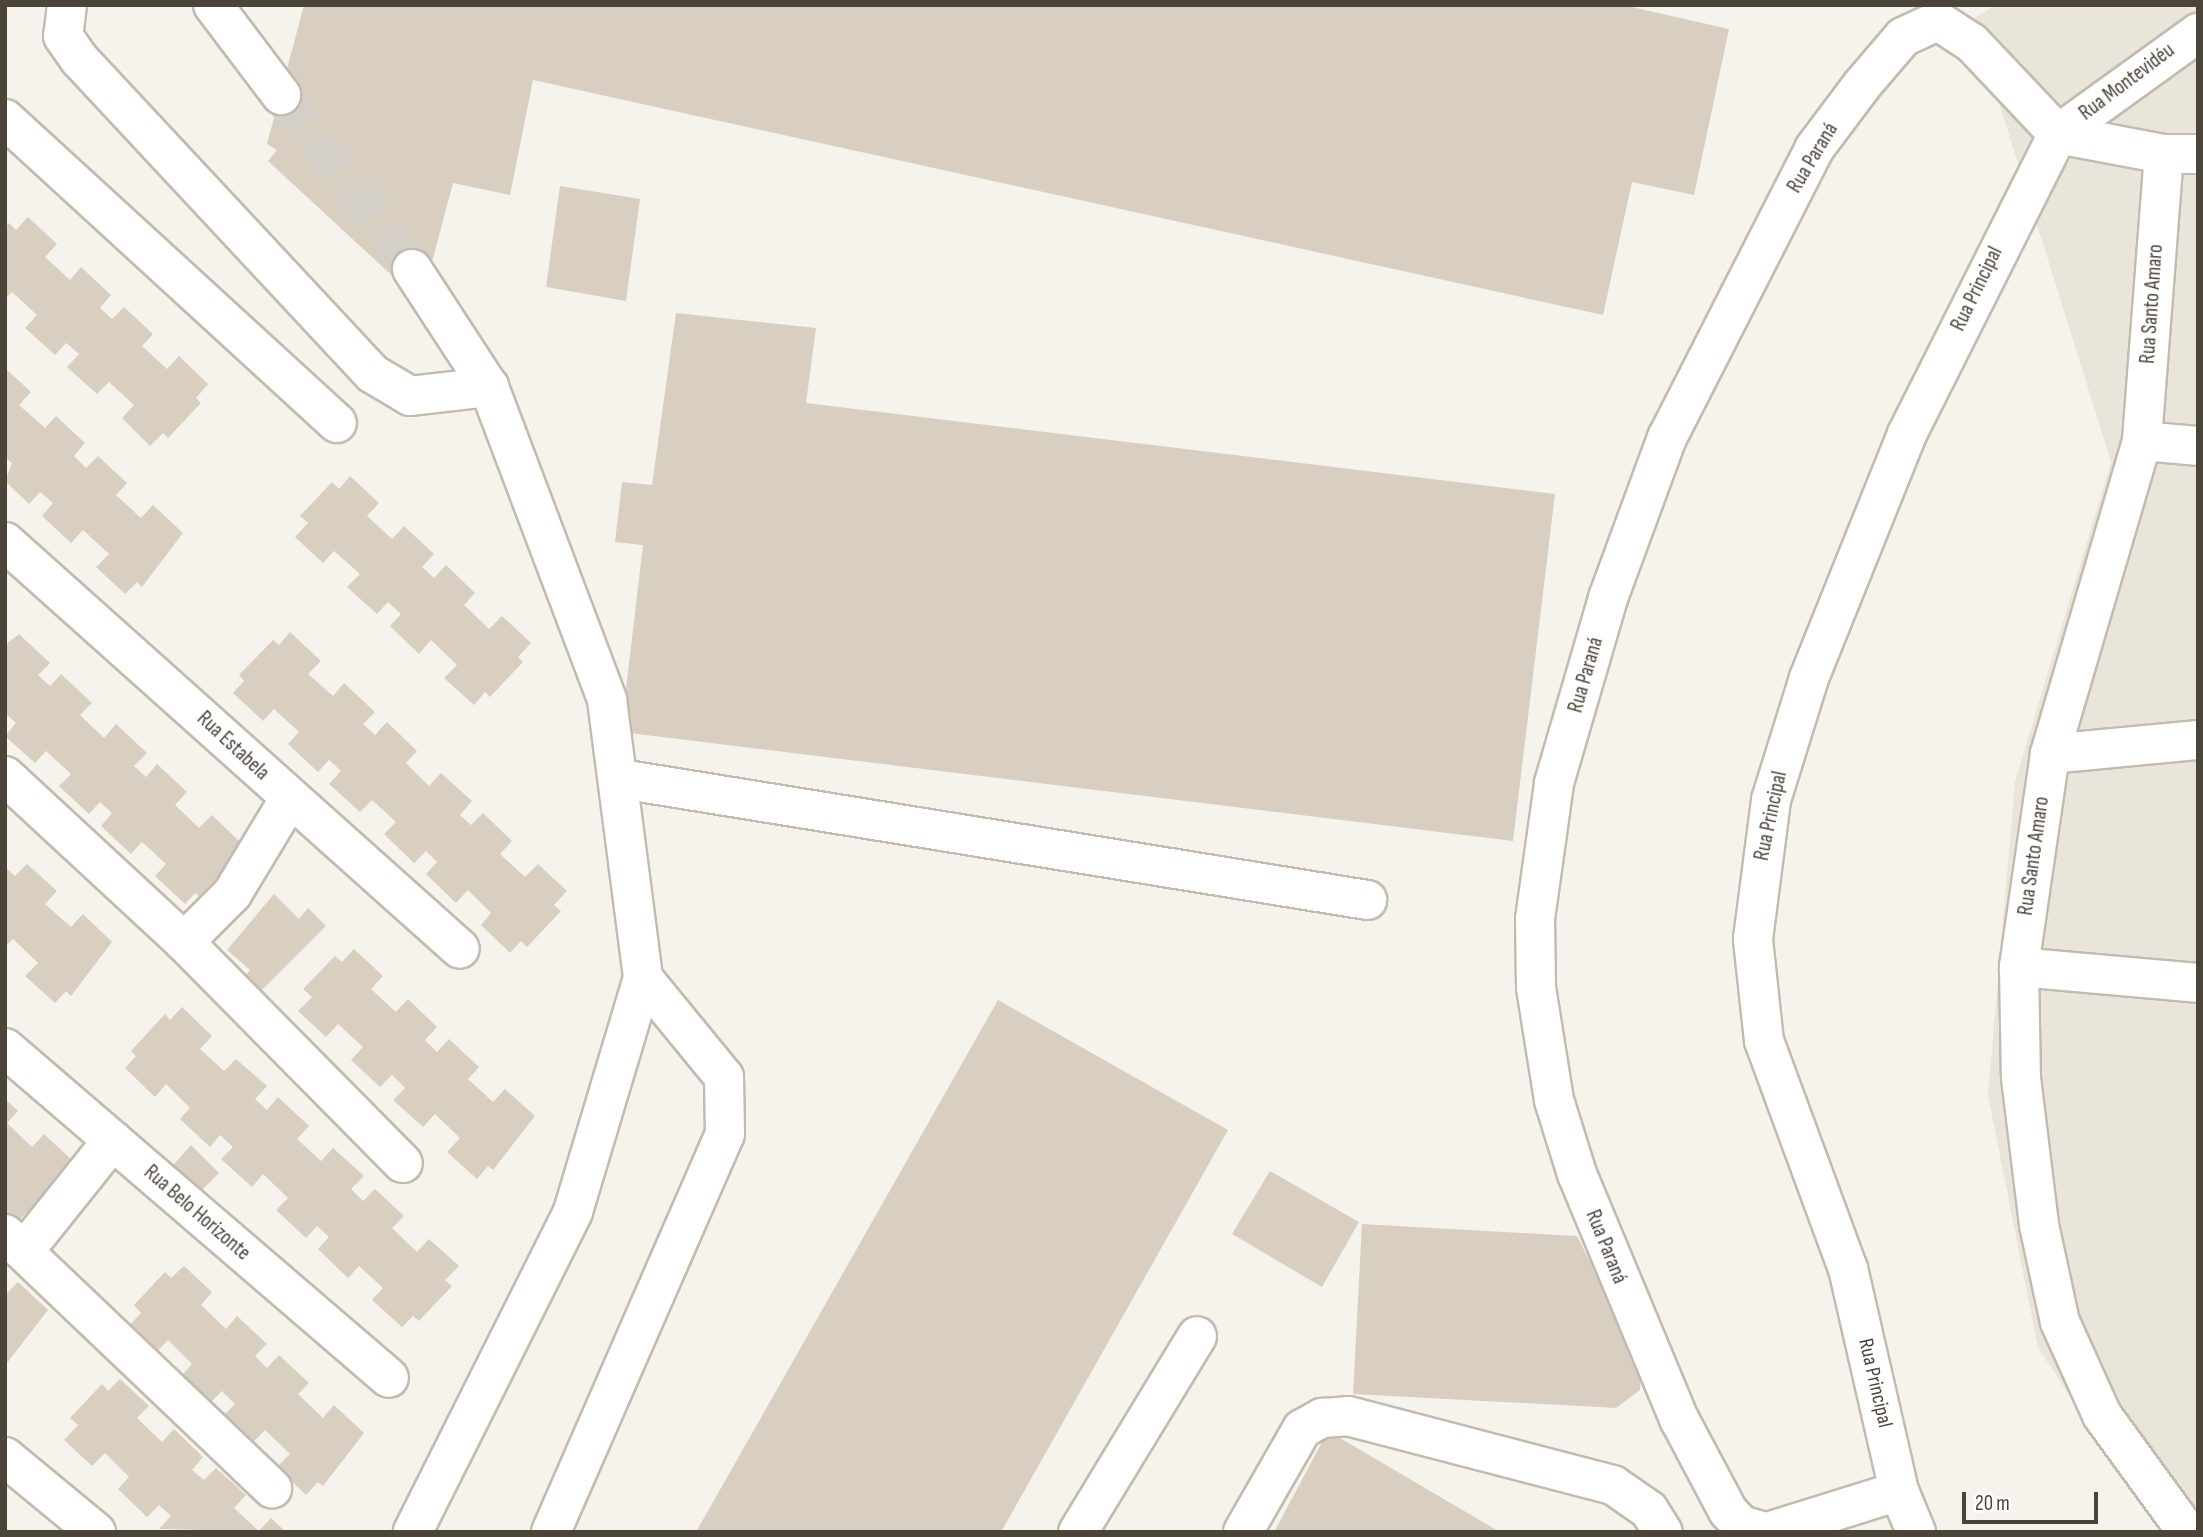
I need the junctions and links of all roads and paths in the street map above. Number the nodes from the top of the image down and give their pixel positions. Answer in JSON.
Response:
{"nodes":[{"id":1,"x":67,"y":5,"type":"edge"},
{"id":2,"x":213,"y":5,"type":"edge"},
{"id":3,"x":2198,"y":33,"type":"edge"},
{"id":4,"x":281,"y":95,"type":"tunnel mouth"},
{"id":5,"x":5,"y":119,"type":"edge"},
{"id":6,"x":2058,"y":134,"type":"junction"},
{"id":7,"x":2181,"y":154,"type":"edge"},
{"id":8,"x":412,"y":268,"type":"tunnel mouth"},
{"id":9,"x":489,"y":387,"type":"junction"},
{"id":10,"x":337,"y":423,"type":"dead end"},
{"id":11,"x":2142,"y":442,"type":"junction"},
{"id":12,"x":2198,"y":446,"type":"edge"},
{"id":13,"x":5,"y":542,"type":"edge"},
{"id":14,"x":2198,"y":740,"type":"edge"},
{"id":15,"x":2050,"y":754,"type":"junction"},
{"id":16,"x":5,"y":776,"type":"edge"},
{"id":17,"x":621,"y":779,"type":"junction"},
{"id":18,"x":290,"y":798,"type":"junction"},
{"id":19,"x":1367,"y":900,"type":"dead end"},
{"id":20,"x":184,"y":942,"type":"junction"},
{"id":21,"x":460,"y":949,"type":"dead end"},
{"id":22,"x":2019,"y":967,"type":"junction"},
{"id":23,"x":643,"y":978,"type":"junction"},
{"id":24,"x":2198,"y":983,"type":"edge"},
{"id":25,"x":5,"y":1048,"type":"edge"},
{"id":26,"x":113,"y":1140,"type":"junction"},
{"id":27,"x":403,"y":1163,"type":"dead end"},
{"id":28,"x":15,"y":1242,"type":"edge"},
{"id":29,"x":1197,"y":1335,"type":"dead end"},
{"id":30,"x":389,"y":1378,"type":"dead end"},
{"id":31,"x":5,"y":1457,"type":"edge"},
{"id":32,"x":272,"y":1488,"type":"dead end"},
{"id":33,"x":1899,"y":1491,"type":"junction"},
{"id":34,"x":96,"y":1532,"type":"edge"},
{"id":35,"x":413,"y":1532,"type":"edge"},
{"id":36,"x":551,"y":1532,"type":"edge"},
{"id":37,"x":1078,"y":1532,"type":"edge"},
{"id":38,"x":1243,"y":1532,"type":"edge"},
{"id":39,"x":1663,"y":1532,"type":"edge"},
{"id":40,"x":1766,"y":1532,"type":"edge"},
{"id":41,"x":1916,"y":1532,"type":"edge"},
{"id":42,"x":2187,"y":1532,"type":"edge"}],
"edges":[{"from":1,"to":9,"type":"street"},
{"from":2,"to":4,"type":"street"},
{"from":3,"to":6,"type":"street","name":"Rua Montevidéu"},
{"from":5,"to":10,"type":"street"},
{"from":6,"to":7,"type":"street"},
{"from":6,"to":33,"type":"street","name":"Rua Principal"},
{"from":6,"to":40,"type":"street","name":"Rua Paraná"},
{"from":7,"to":11,"type":"street","name":"Rua Santo Amaro"},
{"from":8,"to":9,"type":"street"},
{"from":9,"to":17,"type":"street"},
{"from":11,"to":12,"type":"street"},
{"from":11,"to":15,"type":"street","name":"Rua Santo Amaro"},
{"from":13,"to":18,"type":"street","name":"Rua Estabela"},
{"from":14,"to":15,"type":"street"},
{"from":15,"to":22,"type":"street","name":"Rua Santo Amaro"},
{"from":16,"to":20,"type":"street"},
{"from":17,"to":19,"type":"street"},
{"from":17,"to":23,"type":"street"},
{"from":18,"to":20,"type":"street"},
{"from":18,"to":21,"type":"street","name":"Rua Estabela"},
{"from":20,"to":27,"type":"street"},
{"from":22,"to":24,"type":"street"},
{"from":22,"to":42,"type":"street","name":"Rua Santo Amaro"},
{"from":23,"to":35,"type":"street"},
{"from":23,"to":36,"type":"street"},
{"from":25,"to":26,"type":"street","name":"Rua Belo Horizonte"},
{"from":26,"to":28,"type":"street"},
{"from":26,"to":30,"type":"street","name":"Rua Belo Horizonte"},
{"from":28,"to":32,"type":"street"},
{"from":29,"to":37,"type":"street"},
{"from":31,"to":34,"type":"street"},
{"from":33,"to":40,"type":"street","name":"Rua Paraná"},
{"from":33,"to":41,"type":"street","name":"Rua Principal"},
{"from":38,"to":39,"type":"street"}]}
